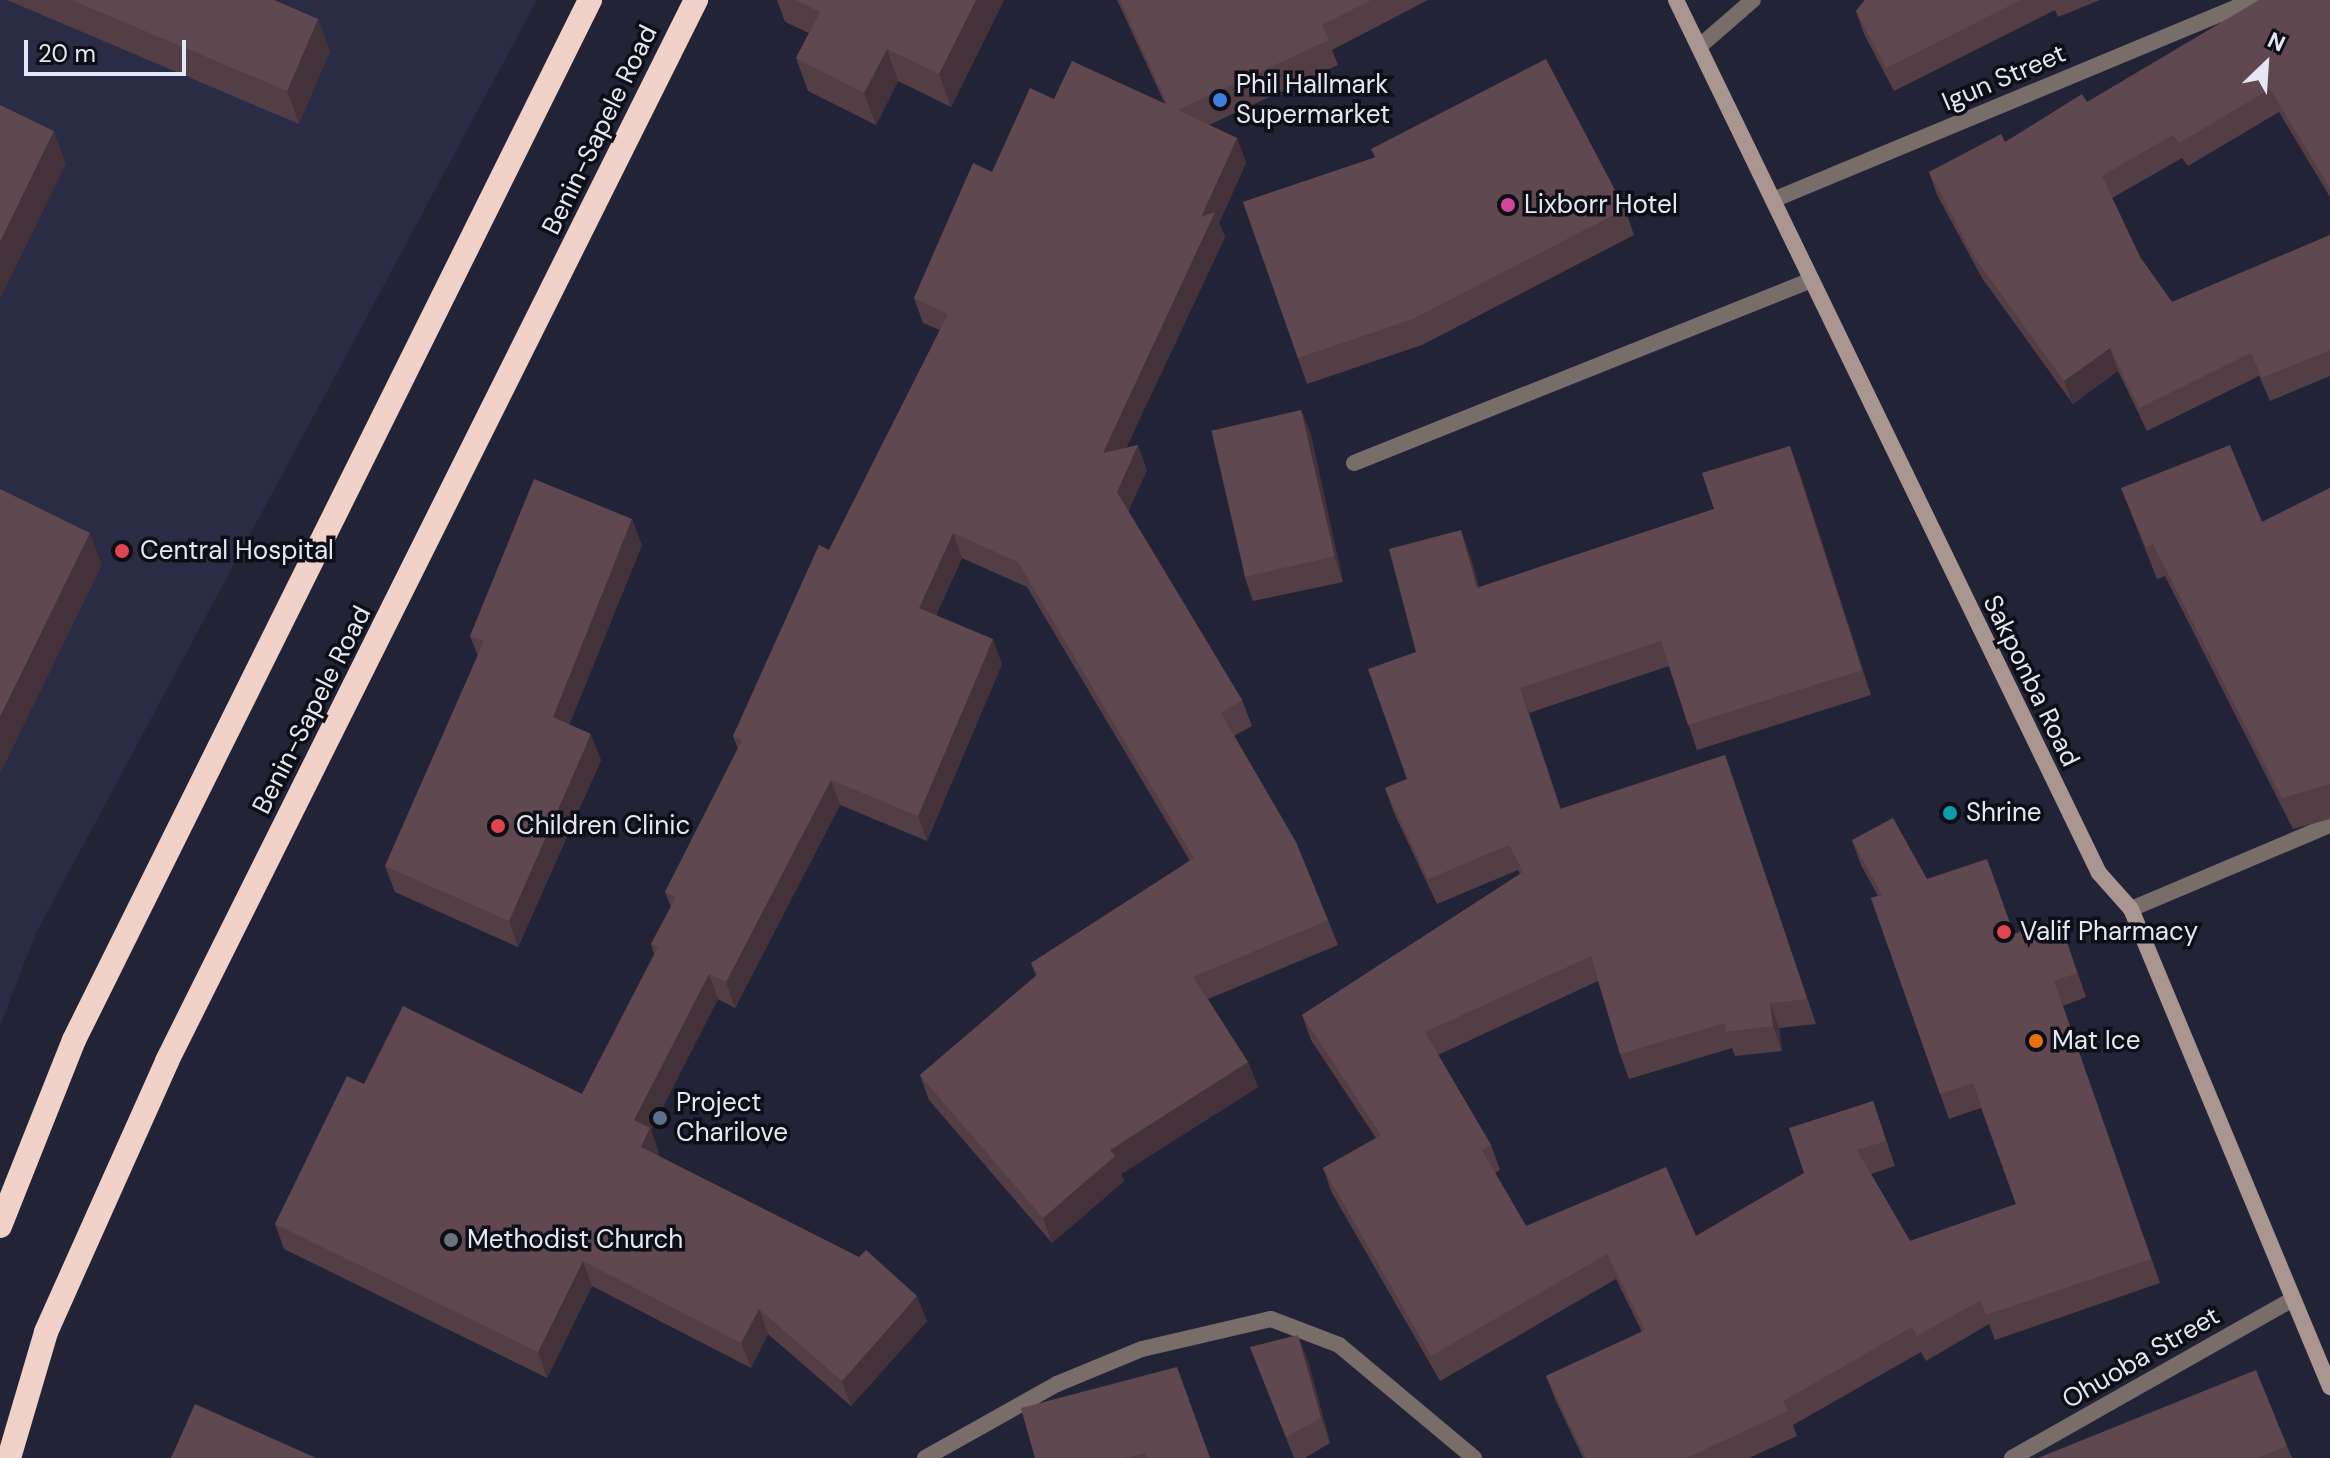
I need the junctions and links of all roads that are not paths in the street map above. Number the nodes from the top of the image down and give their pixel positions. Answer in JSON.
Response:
{"nodes":[{"id":1,"x":590,"y":0,"type":"edge"},
{"id":2,"x":696,"y":0,"type":"edge"},
{"id":3,"x":1676,"y":0,"type":"edge"},
{"id":4,"x":1753,"y":0,"type":"edge"},
{"id":5,"x":2254,"y":0,"type":"edge"},
{"id":6,"x":1700,"y":46,"type":"junction"},
{"id":7,"x":1773,"y":200,"type":"junction"},
{"id":8,"x":1807,"y":282,"type":"junction"},
{"id":9,"x":1354,"y":463,"type":"dead end"},
{"id":10,"x":2330,"y":825,"type":"edge"},
{"id":11,"x":2131,"y":909,"type":"junction"},
{"id":12,"x":0,"y":1226,"type":"edge"},
{"id":13,"x":2293,"y":1299,"type":"junction"},
{"id":14,"x":2330,"y":1387,"type":"edge"},
{"id":15,"x":9,"y":1458,"type":"edge"},
{"id":16,"x":925,"y":1458,"type":"edge"},
{"id":17,"x":1474,"y":1458,"type":"edge"},
{"id":18,"x":2012,"y":1458,"type":"edge"}],
"edges":[{"from":1,"to":12,"type":"highway"},
{"from":2,"to":15,"type":"highway","name":"Benin-Sapele Road"},
{"from":3,"to":6,"type":"main road","name":"Sakponba Road"},
{"from":4,"to":6,"type":"street"},
{"from":5,"to":7,"type":"street","name":"Igun Street"},
{"from":6,"to":7,"type":"main road","name":"Sakponba Road"},
{"from":7,"to":8,"type":"main road","name":"Sakponba Road"},
{"from":8,"to":9,"type":"street"},
{"from":8,"to":11,"type":"main road","name":"Sakponba Road"},
{"from":10,"to":11,"type":"street"},
{"from":11,"to":13,"type":"main road","name":"Sakponba Road"},
{"from":13,"to":14,"type":"main road","name":"Sakponba Road"},
{"from":13,"to":18,"type":"street","name":"Ohuoba Street"},
{"from":16,"to":17,"type":"street"}]}
